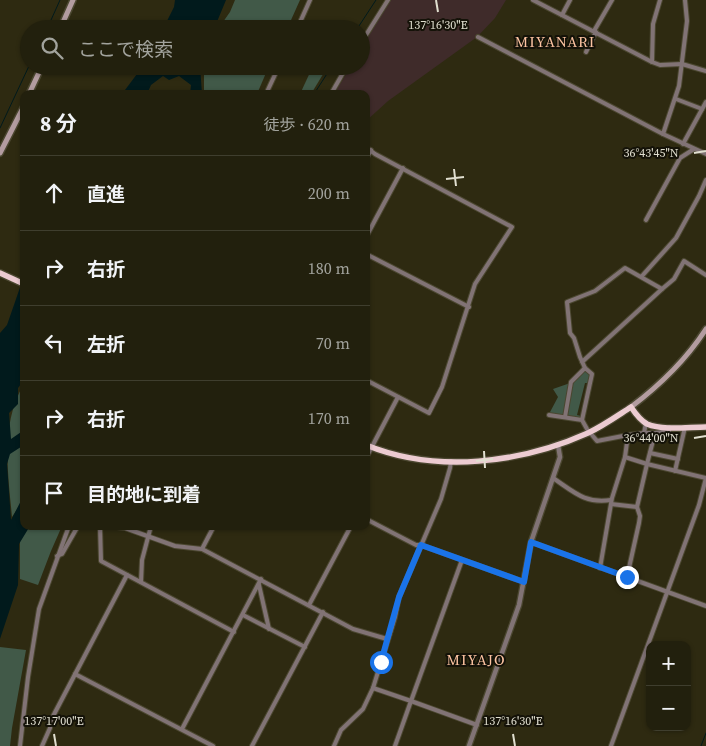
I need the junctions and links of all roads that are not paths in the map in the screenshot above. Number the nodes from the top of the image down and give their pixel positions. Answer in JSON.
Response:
{"nodes":[{"id":1,"x":73,"y":0,"type":"edge"},
{"id":2,"x":310,"y":0,"type":"edge"},
{"id":3,"x":388,"y":0,"type":"edge"},
{"id":4,"x":533,"y":0,"type":"edge"},
{"id":5,"x":570,"y":0,"type":"edge"},
{"id":6,"x":612,"y":0,"type":"edge"},
{"id":7,"x":660,"y":0,"type":"edge"},
{"id":8,"x":685,"y":0,"type":"edge"},
{"id":9,"x":562,"y":15,"type":"junction"},
{"id":10,"x":64,"y":20,"type":"edge"},
{"id":11,"x":301,"y":20,"type":"edge"},
{"id":12,"x":370,"y":29,"type":"edge"},
{"id":13,"x":595,"y":31,"type":"junction"},
{"id":14,"x":478,"y":37,"type":"dead end"},
{"id":15,"x":586,"y":52,"type":"dead end"},
{"id":16,"x":652,"y":62,"type":"junction"},
{"id":17,"x":682,"y":64,"type":"junction"},
{"id":18,"x":706,"y":71,"type":"edge"},
{"id":19,"x":38,"y":75,"type":"edge"},
{"id":20,"x":275,"y":75,"type":"edge"},
{"id":21,"x":342,"y":75,"type":"edge"},
{"id":22,"x":31,"y":90,"type":"edge"},
{"id":23,"x":268,"y":90,"type":"edge"},
{"id":24,"x":333,"y":90,"type":"edge"},
{"id":25,"x":676,"y":99,"type":"junction"},
{"id":26,"x":706,"y":102,"type":"edge"},
{"id":27,"x":702,"y":109,"type":"junction"},
{"id":28,"x":20,"y":114,"type":"edge"},
{"id":29,"x":663,"y":134,"type":"junction"},
{"id":30,"x":683,"y":144,"type":"junction"},
{"id":31,"x":694,"y":148,"type":"junction"},
{"id":32,"x":371,"y":150,"type":"edge"},
{"id":33,"x":0,"y":153,"type":"edge"},
{"id":34,"x":706,"y":154,"type":"edge"},
{"id":35,"x":403,"y":168,"type":"junction"},
{"id":36,"x":706,"y":180,"type":"edge"},
{"id":37,"x":646,"y":220,"type":"dead end"},
{"id":38,"x":370,"y":230,"type":"edge"},
{"id":39,"x":370,"y":256,"type":"edge"},
{"id":40,"x":0,"y":273,"type":"edge"},
{"id":41,"x":706,"y":275,"type":"edge"},
{"id":42,"x":642,"y":276,"type":"junction"},
{"id":43,"x":20,"y":282,"type":"edge"},
{"id":44,"x":662,"y":289,"type":"junction"},
{"id":45,"x":469,"y":307,"type":"junction"},
{"id":46,"x":706,"y":329,"type":"edge"},
{"id":47,"x":582,"y":362,"type":"junction"},
{"id":48,"x":585,"y":368,"type":"junction"},
{"id":49,"x":370,"y":382,"type":"edge"},
{"id":50,"x":398,"y":397,"type":"junction"},
{"id":51,"x":631,"y":407,"type":"junction"},
{"id":52,"x":549,"y":415,"type":"dead end"},
{"id":53,"x":564,"y":417,"type":"junction"},
{"id":54,"x":582,"y":420,"type":"junction"},
{"id":55,"x":646,"y":423,"type":"junction"},
{"id":56,"x":669,"y":427,"type":"junction"},
{"id":57,"x":686,"y":427,"type":"junction"},
{"id":58,"x":706,"y":427,"type":"edge"},
{"id":59,"x":590,"y":432,"type":"junction"},
{"id":60,"x":644,"y":433,"type":"junction"},
{"id":61,"x":655,"y":433,"type":"junction"},
{"id":62,"x":628,"y":435,"type":"junction"},
{"id":63,"x":370,"y":444,"type":"edge"},
{"id":64,"x":558,"y":445,"type":"junction"},
{"id":65,"x":370,"y":447,"type":"edge"},
{"id":66,"x":650,"y":452,"type":"junction"},
{"id":67,"x":625,"y":456,"type":"junction"},
{"id":68,"x":678,"y":459,"type":"junction"},
{"id":69,"x":451,"y":461,"type":"junction"},
{"id":70,"x":647,"y":464,"type":"junction"},
{"id":71,"x":675,"y":471,"type":"junction"},
{"id":72,"x":553,"y":478,"type":"junction"},
{"id":73,"x":706,"y":478,"type":"edge"},
{"id":74,"x":611,"y":502,"type":"junction"},
{"id":75,"x":637,"y":507,"type":"junction"},
{"id":76,"x":370,"y":521,"type":"edge"},
{"id":77,"x":68,"y":530,"type":"edge"},
{"id":78,"x":76,"y":530,"type":"edge"},
{"id":79,"x":100,"y":530,"type":"edge"},
{"id":80,"x":130,"y":530,"type":"edge"},
{"id":81,"x":150,"y":530,"type":"edge"},
{"id":82,"x":212,"y":530,"type":"edge"},
{"id":83,"x":349,"y":530,"type":"edge"},
{"id":84,"x":147,"y":537,"type":"junction"},
{"id":85,"x":531,"y":542,"type":"junction"},
{"id":86,"x":421,"y":545,"type":"junction"},
{"id":87,"x":202,"y":549,"type":"junction"},
{"id":88,"x":58,"y":556,"type":"junction"},
{"id":89,"x":462,"y":560,"type":"junction"},
{"id":90,"x":600,"y":568,"type":"junction"},
{"id":91,"x":127,"y":575,"type":"junction"},
{"id":92,"x":627,"y":577,"type":"junction"},
{"id":93,"x":141,"y":582,"type":"junction"},
{"id":94,"x":260,"y":582,"type":"junction"},
{"id":95,"x":524,"y":582,"type":"junction"},
{"id":96,"x":668,"y":591,"type":"junction"},
{"id":97,"x":309,"y":606,"type":"junction"},
{"id":98,"x":706,"y":606,"type":"edge"},
{"id":99,"x":323,"y":612,"type":"junction"},
{"id":100,"x":243,"y":615,"type":"junction"},
{"id":101,"x":269,"y":629,"type":"junction"},
{"id":102,"x":234,"y":632,"type":"junction"},
{"id":103,"x":387,"y":640,"type":"junction"},
{"id":104,"x":304,"y":647,"type":"junction"},
{"id":105,"x":75,"y":674,"type":"junction"},
{"id":106,"x":373,"y":688,"type":"junction"},
{"id":107,"x":411,"y":701,"type":"junction"},
{"id":108,"x":477,"y":725,"type":"junction"},
{"id":109,"x":182,"y":730,"type":"junction"},
{"id":110,"x":20,"y":746,"type":"edge"},
{"id":111,"x":42,"y":746,"type":"edge"},
{"id":112,"x":212,"y":746,"type":"edge"},
{"id":113,"x":252,"y":746,"type":"edge"},
{"id":114,"x":334,"y":746,"type":"edge"},
{"id":115,"x":395,"y":746,"type":"edge"},
{"id":116,"x":469,"y":746,"type":"edge"},
{"id":117,"x":611,"y":746,"type":"edge"}],
"edges":[{"from":1,"to":10,"type":"main road"},
{"from":2,"to":11,"type":"street"},
{"from":3,"to":12,"type":"street"},
{"from":4,"to":9,"type":"street"},
{"from":5,"to":9,"type":"street"},
{"from":6,"to":13,"type":"street"},
{"from":7,"to":16,"type":"street"},
{"from":8,"to":17,"type":"street"},
{"from":9,"to":13,"type":"street"},
{"from":13,"to":15,"type":"street"},
{"from":13,"to":16,"type":"street"},
{"from":14,"to":29,"type":"street"},
{"from":16,"to":17,"type":"street"},
{"from":17,"to":18,"type":"street"},
{"from":17,"to":25,"type":"street"},
{"from":19,"to":22,"type":"main road"},
{"from":20,"to":23,"type":"street"},
{"from":21,"to":24,"type":"street"},
{"from":25,"to":27,"type":"street"},
{"from":25,"to":29,"type":"street"},
{"from":26,"to":27,"type":"street"},
{"from":27,"to":30,"type":"street"},
{"from":28,"to":33,"type":"main road"},
{"from":29,"to":30,"type":"street"},
{"from":30,"to":31,"type":"street"},
{"from":31,"to":34,"type":"street"},
{"from":31,"to":37,"type":"street"},
{"from":32,"to":35,"type":"street"},
{"from":35,"to":38,"type":"street"},
{"from":35,"to":45,"type":"street"},
{"from":36,"to":42,"type":"street"},
{"from":39,"to":45,"type":"street"},
{"from":40,"to":43,"type":"highway"},
{"from":41,"to":44,"type":"street"},
{"from":42,"to":44,"type":"street"},
{"from":42,"to":47,"type":"street"},
{"from":44,"to":47,"type":"street"},
{"from":45,"to":50,"type":"street"},
{"from":46,"to":51,"type":"main road"},
{"from":47,"to":48,"type":"street"},
{"from":48,"to":53,"type":"street"},
{"from":48,"to":54,"type":"street"},
{"from":49,"to":50,"type":"street"},
{"from":50,"to":63,"type":"street"},
{"from":51,"to":55,"type":"highway"},
{"from":51,"to":59,"type":"highway"},
{"from":52,"to":53,"type":"street"},
{"from":53,"to":54,"type":"street"},
{"from":54,"to":59,"type":"street"},
{"from":55,"to":56,"type":"highway"},
{"from":55,"to":60,"type":"street"},
{"from":56,"to":57,"type":"highway"},
{"from":56,"to":61,"type":"street"},
{"from":57,"to":58,"type":"highway"},
{"from":57,"to":68,"type":"street"},
{"from":59,"to":62,"type":"street"},
{"from":59,"to":64,"type":"highway"},
{"from":60,"to":61,"type":"street"},
{"from":60,"to":62,"type":"street"},
{"from":61,"to":66,"type":"street"},
{"from":62,"to":67,"type":"street"},
{"from":64,"to":69,"type":"highway"},
{"from":64,"to":72,"type":"street"},
{"from":65,"to":69,"type":"highway"},
{"from":66,"to":68,"type":"street"},
{"from":66,"to":70,"type":"street"},
{"from":67,"to":70,"type":"street"},
{"from":67,"to":74,"type":"street"},
{"from":68,"to":71,"type":"street"},
{"from":69,"to":86,"type":"street"},
{"from":70,"to":71,"type":"street"},
{"from":70,"to":75,"type":"street"},
{"from":71,"to":73,"type":"street"},
{"from":72,"to":74,"type":"street"},
{"from":72,"to":85,"type":"street"},
{"from":73,"to":96,"type":"street"},
{"from":74,"to":75,"type":"street"},
{"from":74,"to":90,"type":"street"},
{"from":75,"to":92,"type":"street"},
{"from":76,"to":86,"type":"street"},
{"from":77,"to":88,"type":"street"},
{"from":78,"to":88,"type":"street"},
{"from":79,"to":91,"type":"street"},
{"from":80,"to":84,"type":"street"},
{"from":81,"to":84,"type":"street"},
{"from":82,"to":87,"type":"street"},
{"from":83,"to":97,"type":"street"},
{"from":84,"to":87,"type":"street"},
{"from":84,"to":93,"type":"street"},
{"from":85,"to":90,"type":"street"},
{"from":85,"to":95,"type":"street"},
{"from":86,"to":89,"type":"street"},
{"from":86,"to":103,"type":"street"},
{"from":87,"to":94,"type":"street"},
{"from":88,"to":110,"type":"street"},
{"from":89,"to":95,"type":"street"},
{"from":89,"to":107,"type":"street"},
{"from":90,"to":92,"type":"street"},
{"from":91,"to":93,"type":"street"},
{"from":91,"to":105,"type":"street"},
{"from":92,"to":96,"type":"street"},
{"from":93,"to":102,"type":"street"},
{"from":94,"to":97,"type":"street"},
{"from":94,"to":100,"type":"street"},
{"from":94,"to":101,"type":"street"},
{"from":95,"to":108,"type":"street"},
{"from":96,"to":98,"type":"street"},
{"from":96,"to":117,"type":"street"},
{"from":97,"to":99,"type":"street"},
{"from":99,"to":103,"type":"street"},
{"from":99,"to":104,"type":"street"},
{"from":100,"to":101,"type":"street"},
{"from":100,"to":102,"type":"street"},
{"from":101,"to":104,"type":"street"},
{"from":102,"to":109,"type":"street"},
{"from":103,"to":106,"type":"street"},
{"from":104,"to":113,"type":"street"},
{"from":105,"to":109,"type":"street"},
{"from":105,"to":111,"type":"street"},
{"from":106,"to":107,"type":"street"},
{"from":106,"to":114,"type":"street"},
{"from":107,"to":108,"type":"street"},
{"from":107,"to":115,"type":"street"},
{"from":108,"to":116,"type":"street"},
{"from":109,"to":112,"type":"street"}]}
